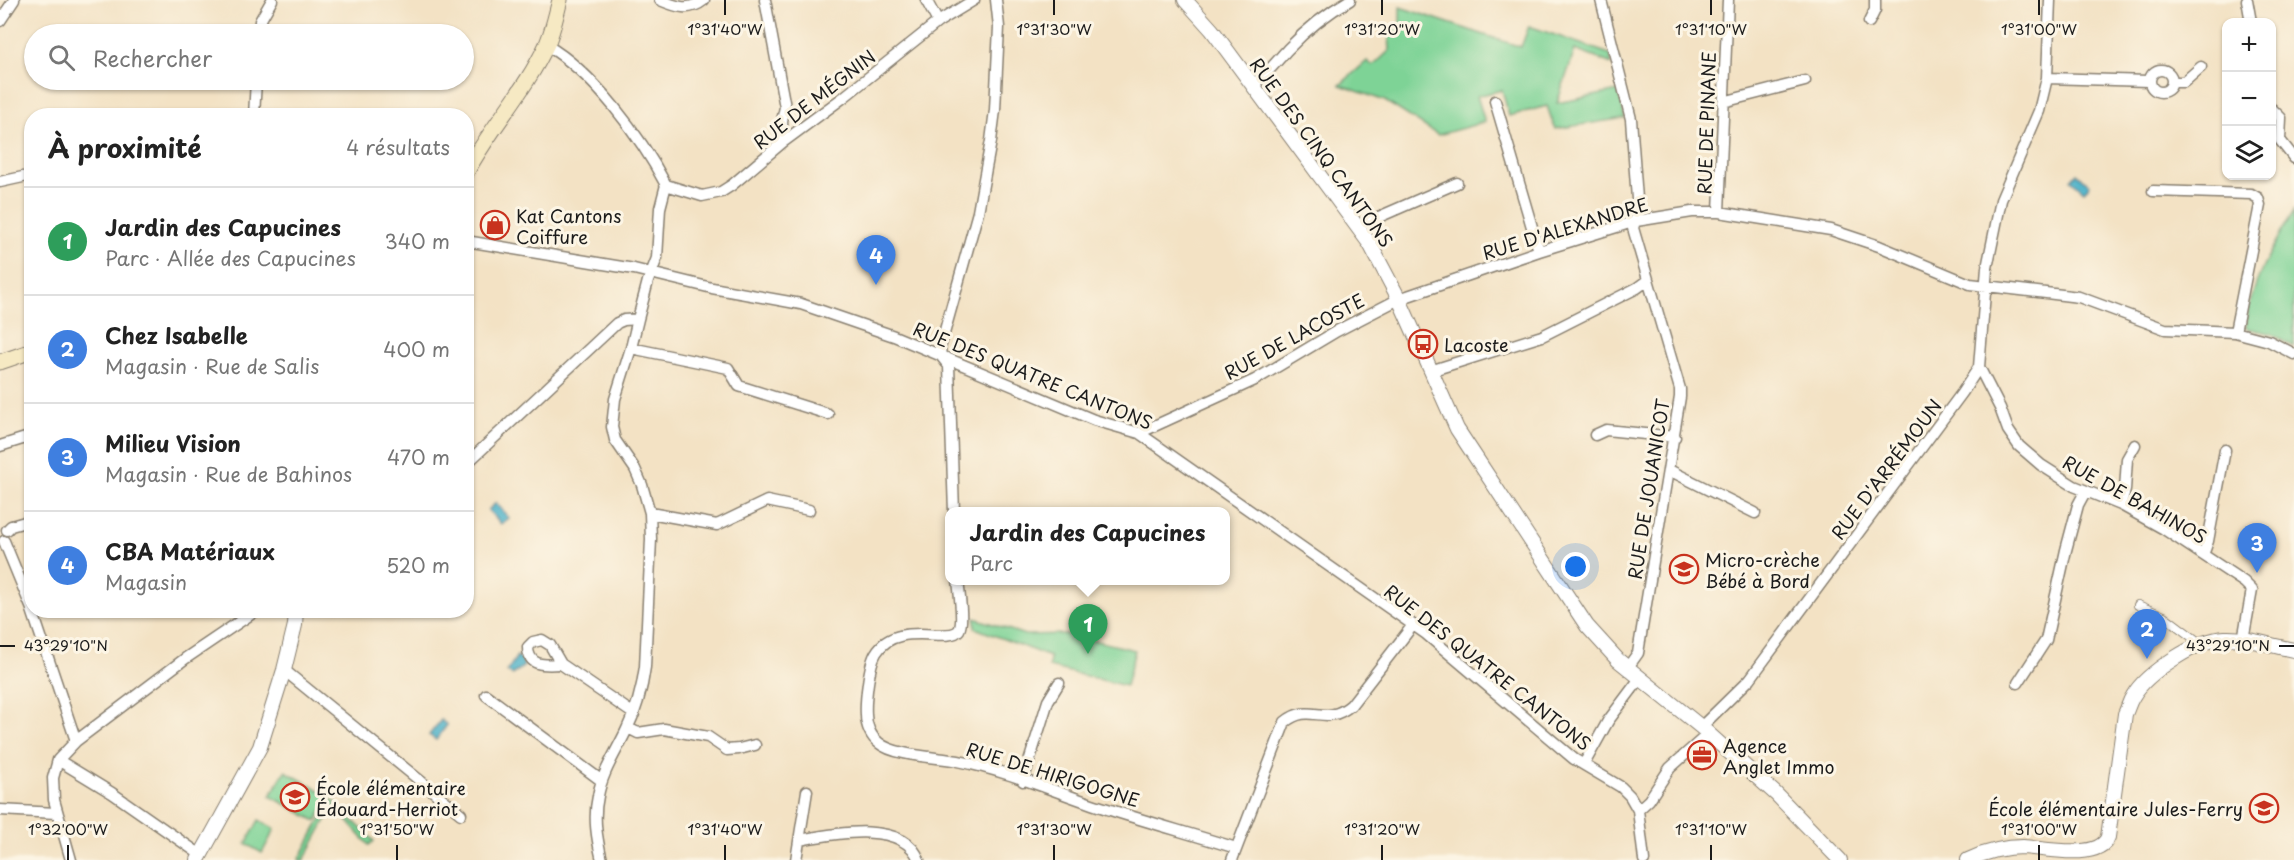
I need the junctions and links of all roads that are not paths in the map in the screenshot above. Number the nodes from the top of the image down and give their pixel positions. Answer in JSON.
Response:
{"nodes":[{"id":1,"x":14,"y":0,"type":"edge"},
{"id":2,"x":272,"y":0,"type":"edge"},
{"id":3,"x":560,"y":0,"type":"edge"},
{"id":4,"x":660,"y":0,"type":"edge"},
{"id":5,"x":704,"y":0,"type":"edge"},
{"id":6,"x":765,"y":0,"type":"edge"},
{"id":7,"x":926,"y":0,"type":"edge"},
{"id":8,"x":974,"y":0,"type":"edge"},
{"id":9,"x":996,"y":0,"type":"edge"},
{"id":10,"x":1185,"y":0,"type":"edge"},
{"id":11,"x":1350,"y":0,"type":"edge"},
{"id":12,"x":1601,"y":0,"type":"edge"},
{"id":13,"x":1728,"y":0,"type":"edge"},
{"id":14,"x":1875,"y":0,"type":"edge"},
{"id":15,"x":2050,"y":0,"type":"edge"},
{"id":16,"x":2247,"y":0,"type":"edge"},
{"id":17,"x":2250,"y":18,"type":"edge"},
{"id":18,"x":0,"y":21,"type":"edge"},
{"id":19,"x":938,"y":22,"type":"junction"},
{"id":20,"x":1869,"y":22,"type":"dead end"},
{"id":21,"x":260,"y":24,"type":"edge"},
{"id":22,"x":546,"y":45,"type":"junction"},
{"id":23,"x":2201,"y":67,"type":"dead end"},
{"id":24,"x":2047,"y":78,"type":"junction"},
{"id":25,"x":1805,"y":81,"type":"dead end"},
{"id":26,"x":2148,"y":81,"type":"junction"},
{"id":27,"x":2173,"y":82,"type":"junction"},
{"id":28,"x":1252,"y":86,"type":"junction"},
{"id":29,"x":255,"y":90,"type":"edge"},
{"id":30,"x":1495,"y":101,"type":"dead end"},
{"id":31,"x":1723,"y":102,"type":"junction"},
{"id":32,"x":254,"y":108,"type":"edge"},
{"id":33,"x":2276,"y":114,"type":"edge"},
{"id":34,"x":783,"y":142,"type":"junction"},
{"id":35,"x":2294,"y":158,"type":"edge"},
{"id":36,"x":474,"y":159,"type":"edge"},
{"id":37,"x":24,"y":177,"type":"edge"},
{"id":38,"x":0,"y":182,"type":"edge"},
{"id":39,"x":1457,"y":183,"type":"dead end"},
{"id":40,"x":666,"y":185,"type":"junction"},
{"id":41,"x":2153,"y":191,"type":"dead end"},
{"id":42,"x":1719,"y":212,"type":"junction"},
{"id":43,"x":1636,"y":221,"type":"junction"},
{"id":44,"x":1358,"y":226,"type":"junction"},
{"id":45,"x":474,"y":242,"type":"edge"},
{"id":46,"x":1539,"y":251,"type":"junction"},
{"id":47,"x":651,"y":272,"type":"junction"},
{"id":48,"x":1648,"y":280,"type":"junction"},
{"id":49,"x":1985,"y":286,"type":"junction"},
{"id":50,"x":1399,"y":299,"type":"junction"},
{"id":51,"x":638,"y":319,"type":"junction"},
{"id":52,"x":2235,"y":332,"type":"junction"},
{"id":53,"x":631,"y":348,"type":"junction"},
{"id":54,"x":24,"y":354,"type":"edge"},
{"id":55,"x":2294,"y":354,"type":"edge"},
{"id":56,"x":941,"y":356,"type":"junction"},
{"id":57,"x":0,"y":362,"type":"edge"},
{"id":58,"x":1979,"y":367,"type":"junction"},
{"id":59,"x":1430,"y":370,"type":"junction"},
{"id":60,"x":828,"y":414,"type":"dead end"},
{"id":61,"x":1139,"y":433,"type":"junction"},
{"id":62,"x":1595,"y":435,"type":"dead end"},
{"id":63,"x":1675,"y":437,"type":"junction"},
{"id":64,"x":24,"y":438,"type":"edge"},
{"id":65,"x":2135,"y":445,"type":"dead end"},
{"id":66,"x":0,"y":446,"type":"edge"},
{"id":67,"x":2225,"y":450,"type":"dead end"},
{"id":68,"x":474,"y":457,"type":"edge"},
{"id":69,"x":1669,"y":470,"type":"junction"},
{"id":70,"x":2085,"y":492,"type":"junction"},
{"id":71,"x":2121,"y":506,"type":"junction"},
{"id":72,"x":954,"y":507,"type":"edge"},
{"id":73,"x":809,"y":510,"type":"dead end"},
{"id":74,"x":650,"y":513,"type":"junction"},
{"id":75,"x":1755,"y":513,"type":"dead end"},
{"id":76,"x":24,"y":522,"type":"edge"},
{"id":77,"x":4,"y":528,"type":"edge"},
{"id":78,"x":2,"y":542,"type":"edge"},
{"id":79,"x":2203,"y":555,"type":"junction"},
{"id":80,"x":958,"y":585,"type":"edge"},
{"id":81,"x":24,"y":592,"type":"edge"},
{"id":82,"x":2138,"y":605,"type":"dead end"},
{"id":83,"x":35,"y":618,"type":"edge"},
{"id":84,"x":245,"y":618,"type":"edge"},
{"id":85,"x":296,"y":618,"type":"edge"},
{"id":86,"x":1413,"y":625,"type":"junction"},
{"id":87,"x":2196,"y":640,"type":"dead end"},
{"id":88,"x":2243,"y":640,"type":"junction"},
{"id":89,"x":2294,"y":650,"type":"edge"},
{"id":90,"x":561,"y":664,"type":"dead end"},
{"id":91,"x":1628,"y":667,"type":"junction"},
{"id":92,"x":284,"y":670,"type":"junction"},
{"id":93,"x":1641,"y":677,"type":"junction"},
{"id":94,"x":1059,"y":683,"type":"dead end"},
{"id":95,"x":2018,"y":683,"type":"dead end"},
{"id":96,"x":486,"y":694,"type":"dead end"},
{"id":97,"x":634,"y":714,"type":"junction"},
{"id":98,"x":628,"y":729,"type":"junction"},
{"id":99,"x":1705,"y":731,"type":"junction"},
{"id":100,"x":76,"y":741,"type":"junction"},
{"id":101,"x":755,"y":745,"type":"dead end"},
{"id":102,"x":58,"y":760,"type":"junction"},
{"id":103,"x":1584,"y":764,"type":"junction"},
{"id":104,"x":602,"y":781,"type":"junction"},
{"id":105,"x":1023,"y":781,"type":"junction"},
{"id":106,"x":807,"y":791,"type":"dead end"},
{"id":107,"x":0,"y":810,"type":"edge"},
{"id":108,"x":1638,"y":810,"type":"junction"},
{"id":109,"x":56,"y":813,"type":"junction"},
{"id":110,"x":461,"y":814,"type":"dead end"},
{"id":111,"x":800,"y":840,"type":"junction"},
{"id":112,"x":1236,"y":848,"type":"junction"},
{"id":113,"x":200,"y":857,"type":"edge"},
{"id":114,"x":71,"y":860,"type":"edge"},
{"id":115,"x":602,"y":860,"type":"edge"},
{"id":116,"x":796,"y":860,"type":"edge"},
{"id":117,"x":919,"y":860,"type":"edge"},
{"id":118,"x":1232,"y":860,"type":"edge"},
{"id":119,"x":1644,"y":860,"type":"edge"},
{"id":120,"x":1840,"y":860,"type":"edge"},
{"id":121,"x":1968,"y":860,"type":"edge"}],
"edges":[{"from":1,"to":18,"type":"street"},
{"from":2,"to":21,"type":"street"},
{"from":3,"to":22,"type":"main road"},
{"from":4,"to":5,"type":"street"},
{"from":6,"to":34,"type":"street"},
{"from":7,"to":19,"type":"street"},
{"from":8,"to":19,"type":"street","name":"RUE DE MÉGNIN"},
{"from":9,"to":56,"type":"street"},
{"from":10,"to":28,"type":"street","name":"RUE DES CINQ CANTONS"},
{"from":11,"to":28,"type":"street"},
{"from":12,"to":43,"type":"street","name":"RUE DE JOUANICOT"},
{"from":13,"to":31,"type":"street","name":"RUE DE PINANE"},
{"from":14,"to":20,"type":"street"},
{"from":15,"to":24,"type":"street"},
{"from":16,"to":17,"type":"street"},
{"from":19,"to":34,"type":"street","name":"RUE DE MÉGNIN"},
{"from":22,"to":36,"type":"main road"},
{"from":22,"to":40,"type":"street"},
{"from":23,"to":27,"type":"street"},
{"from":24,"to":26,"type":"street"},
{"from":24,"to":49,"type":"street"},
{"from":25,"to":31,"type":"street"},
{"from":26,"to":27,"type":"street"},
{"from":26,"to":27,"type":"street"},
{"from":28,"to":44,"type":"street","name":"RUE DES CINQ CANTONS"},
{"from":29,"to":32,"type":"street"},
{"from":30,"to":46,"type":"street"},
{"from":31,"to":42,"type":"street","name":"RUE DE PINANE"},
{"from":33,"to":35,"type":"street"},
{"from":34,"to":40,"type":"street","name":"RUE DE MÉGNIN"},
{"from":37,"to":38,"type":"street"},
{"from":39,"to":44,"type":"street"},
{"from":40,"to":47,"type":"street"},
{"from":41,"to":52,"type":"street"},
{"from":42,"to":43,"type":"street","name":"RUE D'ALEXANDRE"},
{"from":42,"to":49,"type":"street","name":"RUE D'ALEXANDRE"},
{"from":43,"to":46,"type":"street","name":"RUE D'ALEXANDRE"},
{"from":43,"to":48,"type":"street","name":"RUE DE JOUANICOT"},
{"from":44,"to":50,"type":"street","name":"RUE DES CINQ CANTONS"},
{"from":45,"to":47,"type":"street","name":"RUE DES QUATRE CANTONS"},
{"from":46,"to":50,"type":"street","name":"RUE D'ALEXANDRE"},
{"from":47,"to":51,"type":"street"},
{"from":47,"to":56,"type":"street","name":"RUE DES QUATRE CANTONS"},
{"from":48,"to":59,"type":"street"},
{"from":48,"to":63,"type":"street","name":"RUE DE JOUANICOT"},
{"from":49,"to":52,"type":"street","name":"RUE D'ALEXANDRE"},
{"from":49,"to":58,"type":"street"},
{"from":50,"to":59,"type":"street","name":"RUE DES CINQ CANTONS"},
{"from":50,"to":61,"type":"street","name":"RUE DE LACOSTE"},
{"from":51,"to":53,"type":"street"},
{"from":51,"to":68,"type":"street"},
{"from":52,"to":55,"type":"street","name":"RUE D'ALEXANDRE"},
{"from":53,"to":60,"type":"street"},
{"from":53,"to":74,"type":"street"},
{"from":54,"to":57,"type":"main road"},
{"from":56,"to":61,"type":"street","name":"RUE DES QUATRE CANTONS"},
{"from":56,"to":72,"type":"street"},
{"from":58,"to":70,"type":"street","name":"RUE DE BAHINOS"},
{"from":58,"to":99,"type":"street","name":"RUE D'ARRÉMOUN"},
{"from":59,"to":91,"type":"street","name":"RUE DES CINQ CANTONS"},
{"from":61,"to":86,"type":"street","name":"RUE DES QUATRE CANTONS"},
{"from":62,"to":63,"type":"street"},
{"from":63,"to":69,"type":"street","name":"RUE DE JOUANICOT"},
{"from":64,"to":66,"type":"street"},
{"from":65,"to":71,"type":"street"},
{"from":67,"to":79,"type":"street"},
{"from":69,"to":75,"type":"street"},
{"from":69,"to":91,"type":"street","name":"RUE DE JOUANICOT"},
{"from":70,"to":71,"type":"street","name":"RUE DE BAHINOS"},
{"from":70,"to":95,"type":"street"},
{"from":71,"to":79,"type":"street","name":"RUE DE BAHINOS"},
{"from":73,"to":74,"type":"street"},
{"from":74,"to":97,"type":"street"},
{"from":76,"to":77,"type":"street"},
{"from":77,"to":78,"type":"street"},
{"from":78,"to":81,"type":"street"},
{"from":79,"to":88,"type":"street","name":"RUE DE BAHINOS"},
{"from":80,"to":105,"type":"street","name":"RUE DE HIRIGOGNE"},
{"from":82,"to":87,"type":"street"},
{"from":83,"to":100,"type":"street"},
{"from":84,"to":100,"type":"street"},
{"from":85,"to":92,"type":"street"},
{"from":86,"to":103,"type":"street","name":"RUE DES QUATRE CANTONS"},
{"from":86,"to":112,"type":"street"},
{"from":88,"to":89,"type":"street"},
{"from":88,"to":121,"type":"street"},
{"from":90,"to":97,"type":"street"},
{"from":91,"to":93,"type":"street","name":"RUE DES CINQ CANTONS"},
{"from":92,"to":110,"type":"street"},
{"from":92,"to":113,"type":"street"},
{"from":93,"to":99,"type":"street","name":"RUE DES CINQ CANTONS"},
{"from":93,"to":103,"type":"street"},
{"from":94,"to":105,"type":"street"},
{"from":96,"to":104,"type":"street"},
{"from":97,"to":98,"type":"street"},
{"from":98,"to":101,"type":"street"},
{"from":98,"to":104,"type":"street"},
{"from":99,"to":108,"type":"street","name":"RUE D'ARRÉMOUN"},
{"from":99,"to":120,"type":"street","name":"RUE DES CINQ CANTONS"},
{"from":100,"to":102,"type":"street"},
{"from":102,"to":109,"type":"street"},
{"from":102,"to":113,"type":"street"},
{"from":103,"to":108,"type":"street","name":"RUE DES QUATRE CANTONS"},
{"from":104,"to":115,"type":"street"},
{"from":105,"to":112,"type":"street","name":"RUE DE HIRIGOGNE"},
{"from":106,"to":111,"type":"street"},
{"from":107,"to":109,"type":"street"},
{"from":108,"to":119,"type":"street"},
{"from":109,"to":114,"type":"street"},
{"from":111,"to":116,"type":"street"},
{"from":111,"to":117,"type":"street"},
{"from":112,"to":118,"type":"street"}]}
